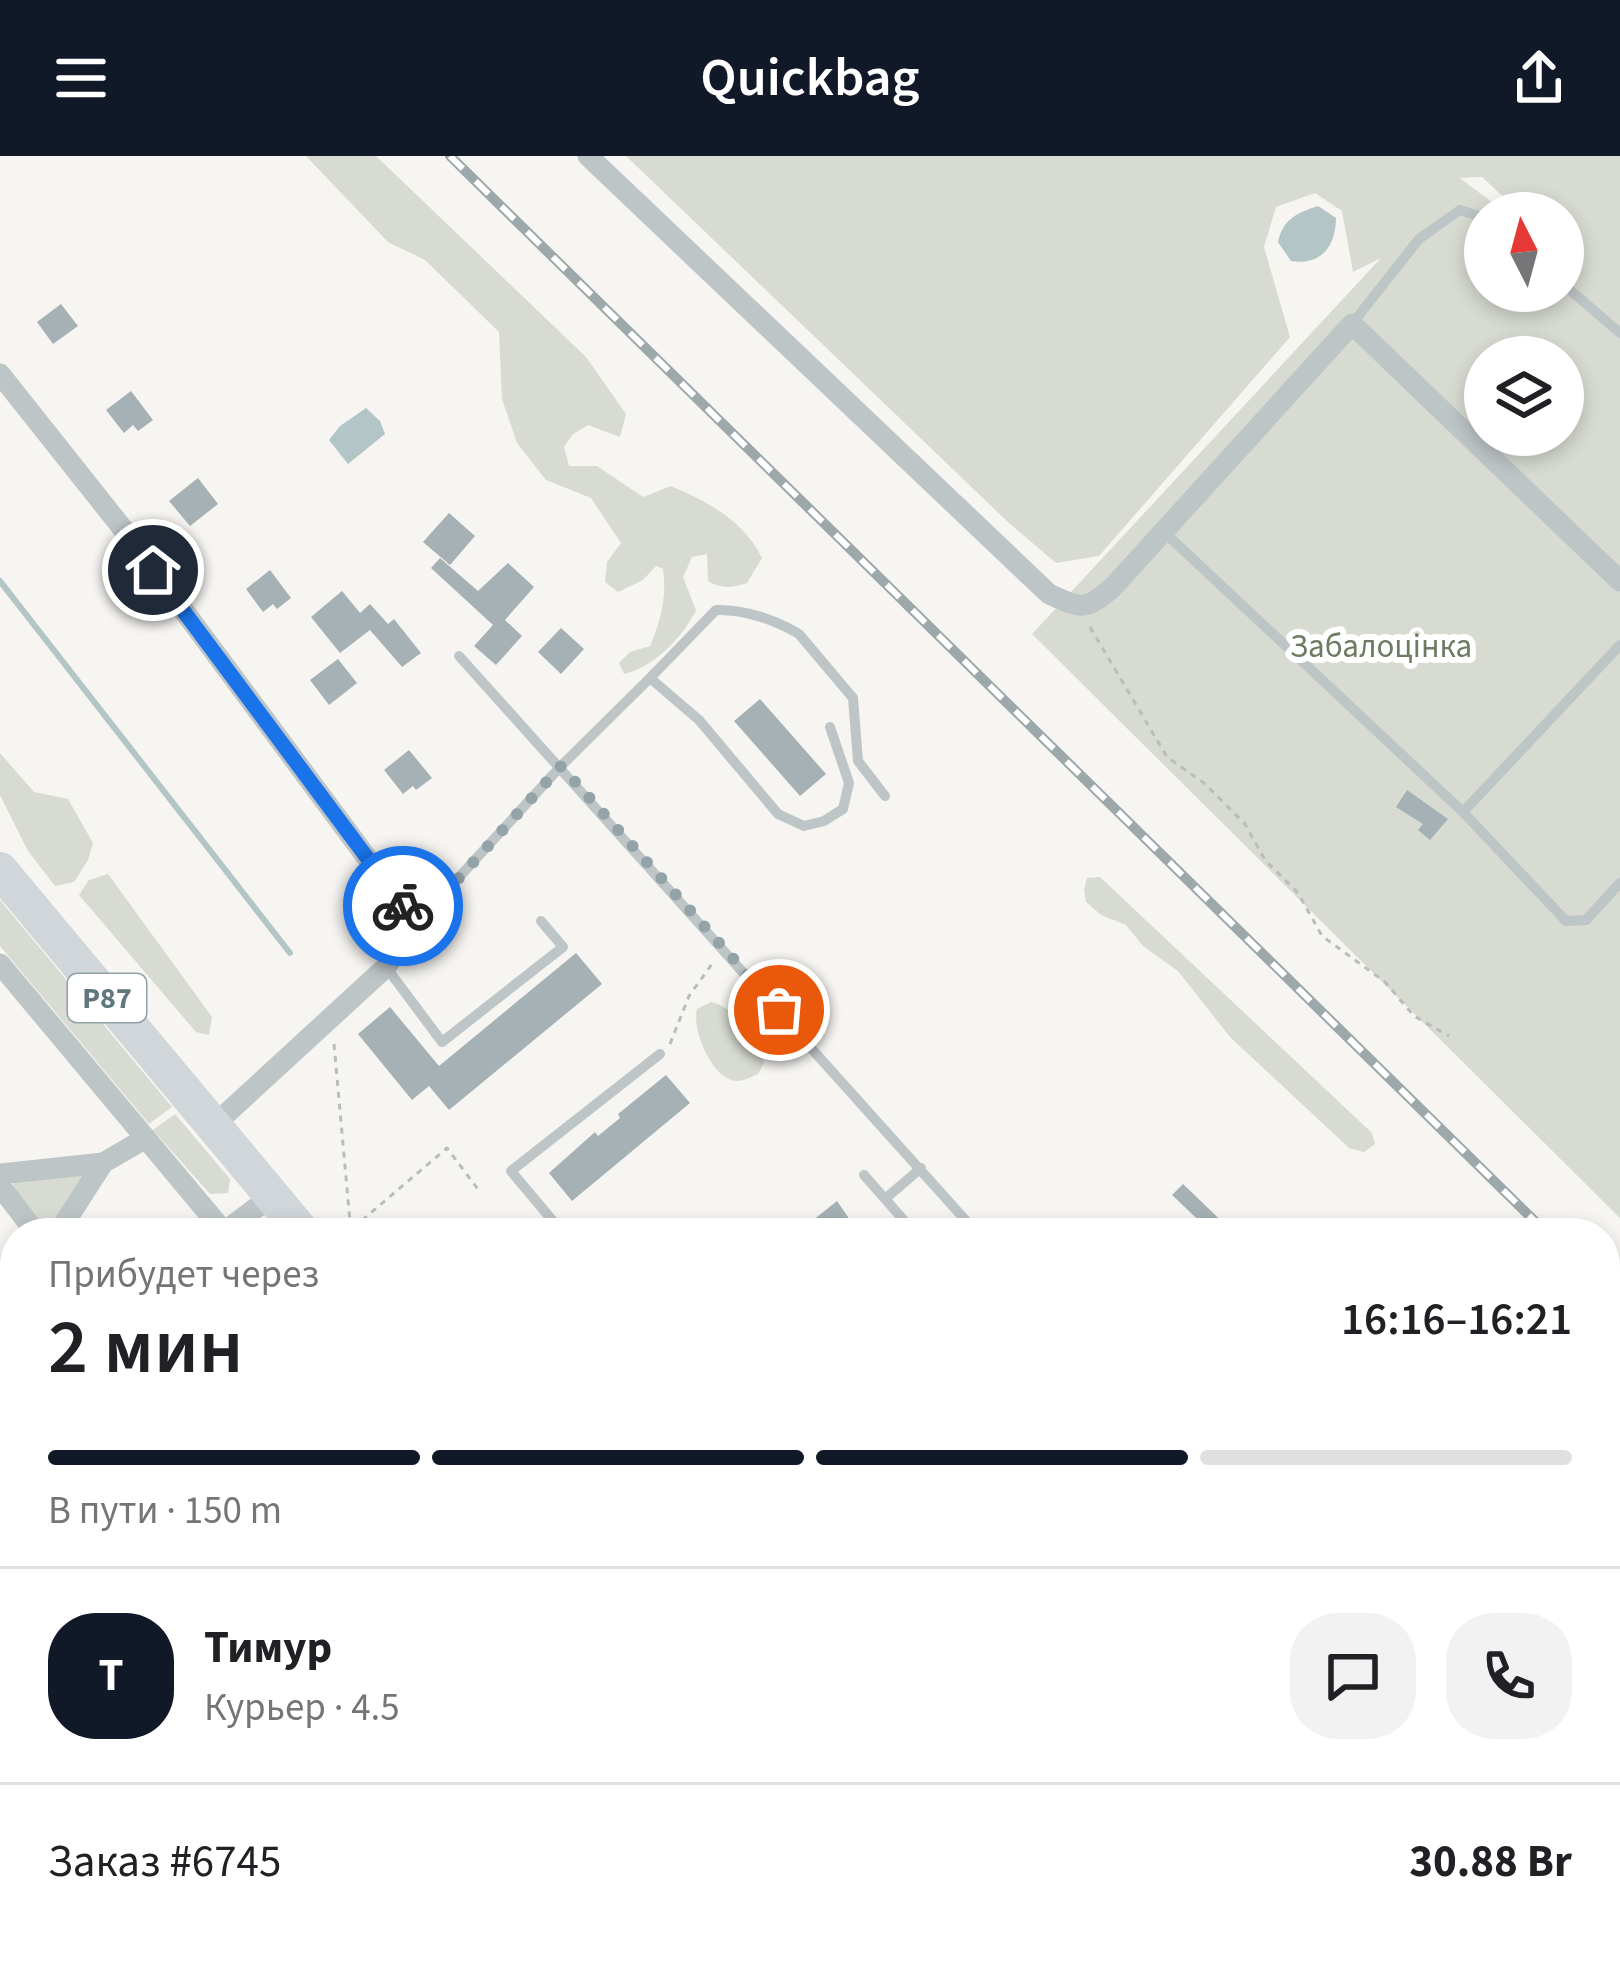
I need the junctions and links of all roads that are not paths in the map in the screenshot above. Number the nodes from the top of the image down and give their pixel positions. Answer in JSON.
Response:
{"nodes":[{"id":1,"x":588,"y":156,"type":"edge"},
{"id":2,"x":1464,"y":211,"type":"edge"},
{"id":3,"x":1584,"y":302,"type":"edge"},
{"id":4,"x":1352,"y":323,"type":"junction"},
{"id":5,"x":1620,"y":333,"type":"edge"},
{"id":6,"x":0,"y":374,"type":"edge"},
{"id":7,"x":1163,"y":531,"type":"junction"},
{"id":8,"x":1620,"y":581,"type":"edge"},
{"id":9,"x":1620,"y":645,"type":"edge"},
{"id":10,"x":459,"y":656,"type":"dead end"},
{"id":11,"x":650,"y":678,"type":"junction"},
{"id":12,"x":830,"y":727,"type":"dead end"},
{"id":13,"x":561,"y":766,"type":"junction"},
{"id":14,"x":885,"y":796,"type":"dead end"},
{"id":15,"x":1463,"y":812,"type":"junction"},
{"id":16,"x":0,"y":870,"type":"edge"},
{"id":17,"x":1620,"y":883,"type":"edge"},
{"id":18,"x":541,"y":921,"type":"dead end"},
{"id":19,"x":416,"y":925,"type":"junction"},
{"id":20,"x":0,"y":964,"type":"edge"},
{"id":21,"x":386,"y":967,"type":"junction"},
{"id":22,"x":660,"y":1054,"type":"road end"},
{"id":23,"x":214,"y":1125,"type":"junction"},
{"id":24,"x":146,"y":1138,"type":"junction"},
{"id":25,"x":103,"y":1163,"type":"junction"},
{"id":26,"x":921,"y":1168,"type":"junction"},
{"id":27,"x":0,"y":1174,"type":"edge"},
{"id":28,"x":864,"y":1175,"type":"dead end"},
{"id":29,"x":0,"y":1186,"type":"edge"},
{"id":30,"x":272,"y":1196,"type":"junction"},
{"id":31,"x":885,"y":1199,"type":"junction"},
{"id":32,"x":25,"y":1218,"type":"edge"},
{"id":33,"x":68,"y":1218,"type":"edge"},
{"id":34,"x":212,"y":1218,"type":"edge"},
{"id":35,"x":243,"y":1218,"type":"edge"},
{"id":36,"x":290,"y":1218,"type":"edge"},
{"id":37,"x":551,"y":1218,"type":"edge"},
{"id":38,"x":902,"y":1218,"type":"edge"},
{"id":39,"x":963,"y":1218,"type":"edge"}],
"edges":[{"from":1,"to":7,"type":"street"},
{"from":2,"to":4,"type":"lane"},
{"from":3,"to":5,"type":"lane"},
{"from":4,"to":7,"type":"street"},
{"from":4,"to":8,"type":"street"},
{"from":6,"to":19,"type":"street"},
{"from":7,"to":15,"type":"lane"},
{"from":9,"to":15,"type":"lane"},
{"from":10,"to":13,"type":"lane"},
{"from":11,"to":12,"type":"lane"},
{"from":11,"to":13,"type":"lane"},
{"from":11,"to":14,"type":"lane"},
{"from":13,"to":19,"type":"lane"},
{"from":13,"to":26,"type":"lane"},
{"from":15,"to":17,"type":"lane"},
{"from":16,"to":23,"type":"main road","number":"Р87"},
{"from":18,"to":21,"type":"lane"},
{"from":19,"to":21,"type":"street"},
{"from":20,"to":24,"type":"street"},
{"from":21,"to":23,"type":"street"},
{"from":22,"to":37,"type":"lane"},
{"from":23,"to":30,"type":"main road","number":"Р87"},
{"from":24,"to":25,"type":"street"},
{"from":24,"to":34,"type":"street"},
{"from":25,"to":27,"type":"street"},
{"from":25,"to":33,"type":"street"},
{"from":26,"to":31,"type":"lane"},
{"from":26,"to":39,"type":"lane"},
{"from":28,"to":31,"type":"lane"},
{"from":29,"to":32,"type":"street"},
{"from":30,"to":35,"type":"street"},
{"from":30,"to":36,"type":"main road","number":"Р87"},
{"from":31,"to":38,"type":"lane"}]}
